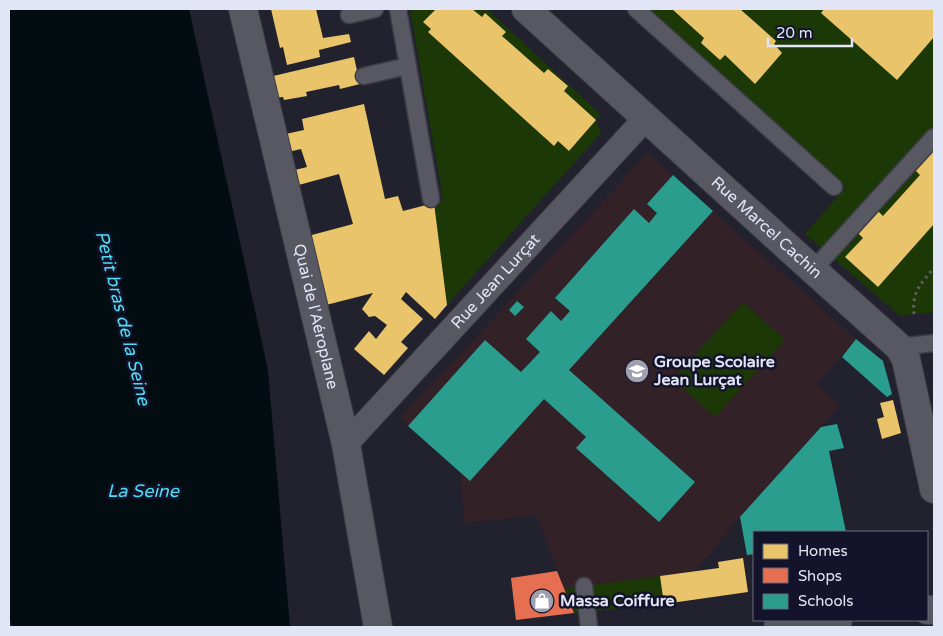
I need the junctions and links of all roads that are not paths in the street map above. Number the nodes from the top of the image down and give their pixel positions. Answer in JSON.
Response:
{"nodes":[{"id":1,"x":243,"y":9,"type":"edge"},
{"id":2,"x":375,"y":9,"type":"edge"},
{"id":3,"x":398,"y":9,"type":"edge"},
{"id":4,"x":526,"y":9,"type":"edge"},
{"id":5,"x":636,"y":9,"type":"edge"},
{"id":6,"x":349,"y":14,"type":"dead end"},
{"id":7,"x":408,"y":66,"type":"junction"},
{"id":8,"x":364,"y":76,"type":"dead end"},
{"id":9,"x":646,"y":118,"type":"junction"},
{"id":10,"x":934,"y":137,"type":"edge"},
{"id":11,"x":834,"y":187,"type":"dead end"},
{"id":12,"x":431,"y":198,"type":"dead end"},
{"id":13,"x":813,"y":270,"type":"junction"},
{"id":14,"x":934,"y":343,"type":"edge"},
{"id":15,"x":900,"y":347,"type":"junction"},
{"id":16,"x":346,"y":444,"type":"junction"},
{"id":17,"x":934,"y":490,"type":"edge"},
{"id":18,"x":584,"y":586,"type":"dead end"},
{"id":19,"x":829,"y":621,"type":"edge"},
{"id":20,"x":378,"y":627,"type":"edge"},
{"id":21,"x":589,"y":627,"type":"edge"},
{"id":22,"x":778,"y":627,"type":"edge"}],
"edges":[{"from":1,"to":16,"type":"street","name":"Quai de l'Aéroplane"},
{"from":2,"to":6,"type":"lane"},
{"from":3,"to":7,"type":"lane"},
{"from":4,"to":9,"type":"street","name":"Rue Marcel Cachin"},
{"from":5,"to":11,"type":"lane"},
{"from":7,"to":8,"type":"lane"},
{"from":7,"to":12,"type":"lane"},
{"from":9,"to":13,"type":"street","name":"Rue Marcel Cachin"},
{"from":9,"to":16,"type":"street","name":"Rue Jean Lurçat"},
{"from":10,"to":13,"type":"lane"},
{"from":13,"to":15,"type":"street","name":"Rue Marcel Cachin"},
{"from":14,"to":15,"type":"lane"},
{"from":15,"to":17,"type":"street","name":"Rue Marcel Cachin"},
{"from":16,"to":20,"type":"street","name":"Quai de l'Aéroplane"},
{"from":18,"to":21,"type":"lane"},
{"from":19,"to":22,"type":"street"}]}
